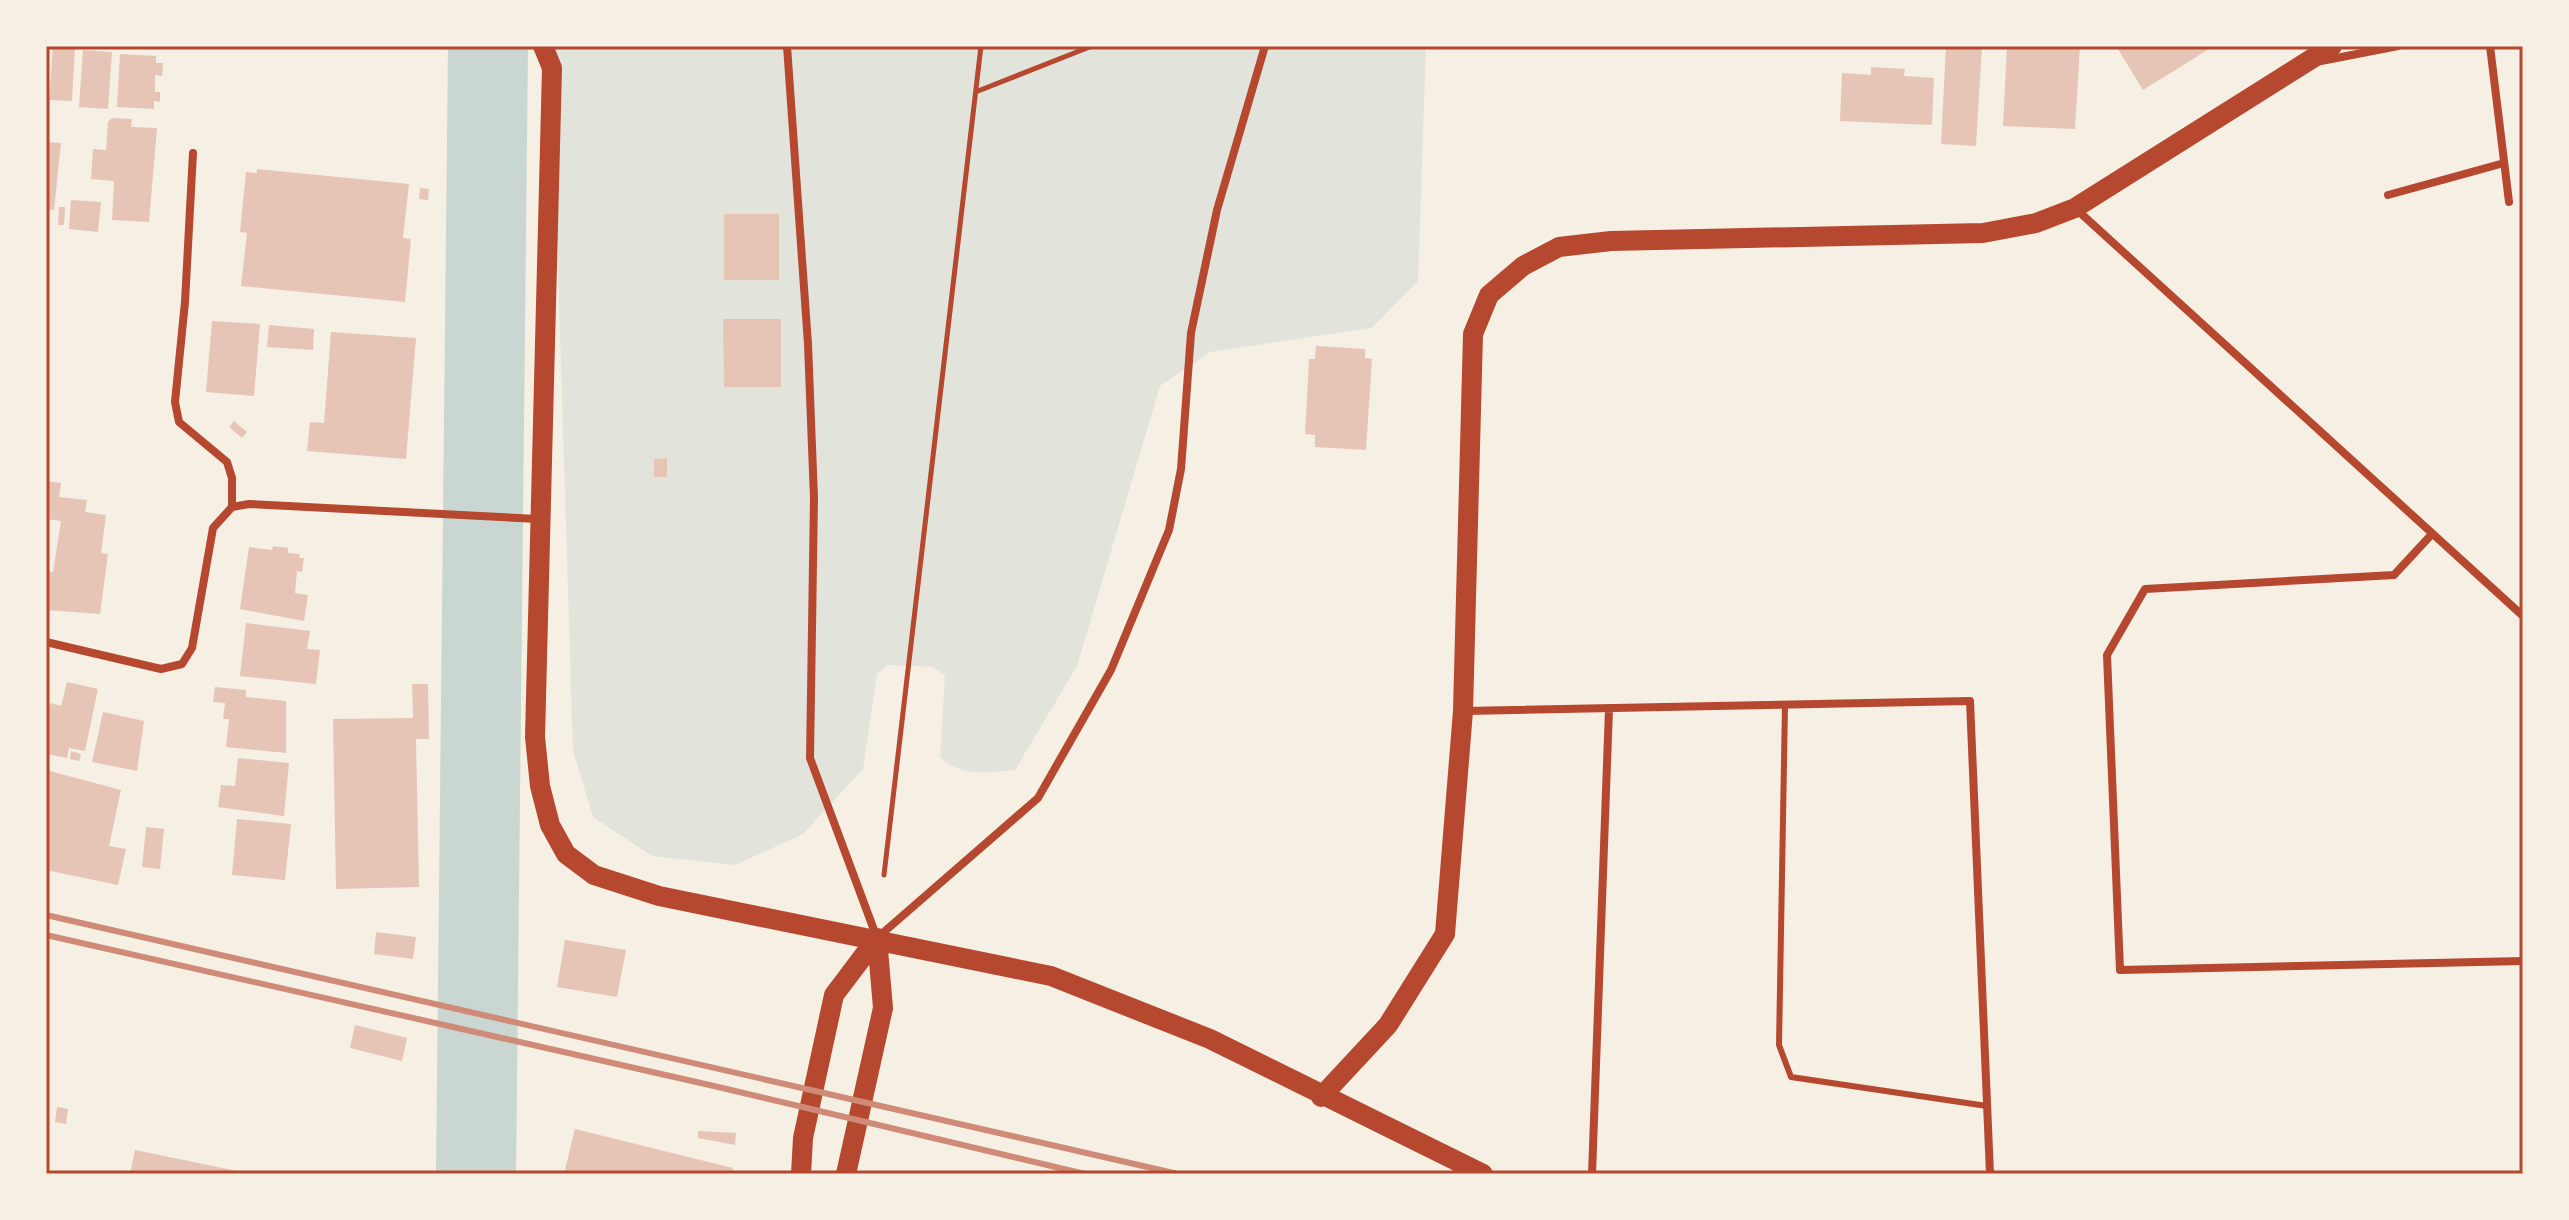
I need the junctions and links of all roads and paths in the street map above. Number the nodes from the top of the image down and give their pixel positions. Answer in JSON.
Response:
{"nodes":[{"id":1,"x":543,"y":46,"type":"edge"},
{"id":2,"x":787,"y":46,"type":"edge"},
{"id":3,"x":981,"y":46,"type":"edge"},
{"id":4,"x":1092,"y":46,"type":"edge"},
{"id":5,"x":1265,"y":46,"type":"edge"},
{"id":6,"x":2332,"y":46,"type":"edge"},
{"id":7,"x":2398,"y":46,"type":"edge"},
{"id":8,"x":2490,"y":46,"type":"edge"},
{"id":9,"x":2306,"y":64,"type":"junction"},
{"id":10,"x":978,"y":91,"type":"junction"},
{"id":11,"x":193,"y":153,"type":"dead end"},
{"id":12,"x":2504,"y":163,"type":"junction"},
{"id":13,"x":2388,"y":195,"type":"dead end"},
{"id":14,"x":2509,"y":202,"type":"dead end"},
{"id":15,"x":2075,"y":208,"type":"junction"},
{"id":16,"x":232,"y":507,"type":"junction"},
{"id":17,"x":541,"y":519,"type":"junction"},
{"id":18,"x":2432,"y":534,"type":"junction"},
{"id":19,"x":2523,"y":616,"type":"edge"},
{"id":20,"x":46,"y":642,"type":"edge"},
{"id":21,"x":1785,"y":705,"type":"junction"},
{"id":22,"x":1609,"y":709,"type":"junction"},
{"id":23,"x":1463,"y":711,"type":"junction"},
{"id":24,"x":877,"y":938,"type":"junction"},
{"id":25,"x":2523,"y":961,"type":"edge"},
{"id":26,"x":1321,"y":1097,"type":"junction"},
{"id":27,"x":1987,"y":1106,"type":"junction"},
{"id":28,"x":801,"y":1174,"type":"edge"},
{"id":29,"x":846,"y":1174,"type":"edge"},
{"id":30,"x":1483,"y":1174,"type":"edge"},
{"id":31,"x":1592,"y":1174,"type":"edge"},
{"id":32,"x":1990,"y":1174,"type":"edge"}],
"edges":[{"from":1,"to":17,"type":"main road"},
{"from":2,"to":24,"type":"street"},
{"from":3,"to":10,"type":"path"},
{"from":4,"to":10,"type":"path"},
{"from":5,"to":24,"type":"street"},
{"from":6,"to":9,"type":"main road"},
{"from":7,"to":9,"type":"street"},
{"from":8,"to":12,"type":"street"},
{"from":9,"to":15,"type":"main road"},
{"from":10,"to":24,"type":"path"},
{"from":11,"to":16,"type":"street"},
{"from":12,"to":13,"type":"street"},
{"from":12,"to":14,"type":"street"},
{"from":15,"to":18,"type":"street"},
{"from":15,"to":23,"type":"main road"},
{"from":16,"to":17,"type":"street"},
{"from":16,"to":20,"type":"street"},
{"from":17,"to":24,"type":"main road"},
{"from":18,"to":19,"type":"street"},
{"from":18,"to":25,"type":"street"},
{"from":21,"to":22,"type":"street"},
{"from":21,"to":27,"type":"lane"},
{"from":21,"to":27,"type":"street"},
{"from":22,"to":23,"type":"street"},
{"from":22,"to":31,"type":"street"},
{"from":23,"to":26,"type":"main road"},
{"from":24,"to":26,"type":"main road"},
{"from":24,"to":28,"type":"main road"},
{"from":24,"to":29,"type":"main road"},
{"from":26,"to":30,"type":"main road"},
{"from":27,"to":32,"type":"street"}]}
